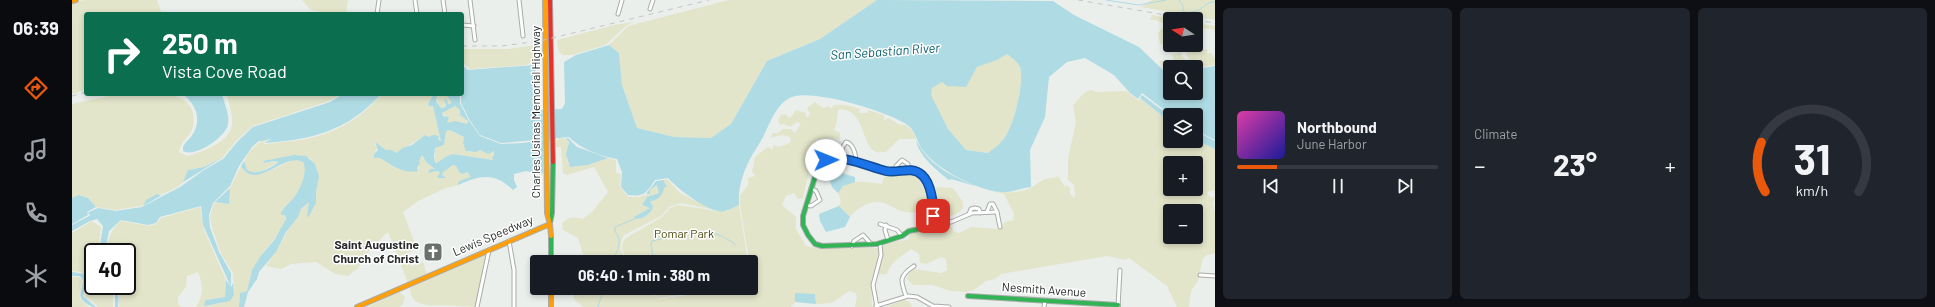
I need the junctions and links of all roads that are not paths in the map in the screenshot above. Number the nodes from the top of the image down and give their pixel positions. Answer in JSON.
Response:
{"nodes":[{"id":1,"x":76,"y":0,"type":"edge"},
{"id":2,"x":379,"y":0,"type":"edge"},
{"id":3,"x":415,"y":0,"type":"edge"},
{"id":4,"x":443,"y":0,"type":"edge"},
{"id":5,"x":470,"y":0,"type":"edge"},
{"id":6,"x":519,"y":0,"type":"edge"},
{"id":7,"x":545,"y":0,"type":"edge"},
{"id":8,"x":550,"y":0,"type":"edge"},
{"id":9,"x":555,"y":0,"type":"edge"},
{"id":10,"x":622,"y":0,"type":"edge"},
{"id":11,"x":653,"y":0,"type":"edge"},
{"id":12,"x":72,"y":1,"type":"edge"},
{"id":13,"x":650,"y":9,"type":"dead end"},
{"id":14,"x":377,"y":12,"type":"edge"},
{"id":15,"x":417,"y":12,"type":"edge"},
{"id":16,"x":445,"y":12,"type":"edge"},
{"id":17,"x":618,"y":14,"type":"dead end"},
{"id":18,"x":551,"y":16,"type":"junction"},
{"id":19,"x":464,"y":25,"type":"edge"},
{"id":20,"x":474,"y":26,"type":"junction"},
{"id":21,"x":523,"y":36,"type":"dead end"},
{"id":22,"x":476,"y":40,"type":"dead end"},
{"id":23,"x":550,"y":105,"type":"junction"},
{"id":24,"x":843,"y":158,"type":"junction"},
{"id":25,"x":855,"y":162,"type":"junction"},
{"id":26,"x":908,"y":170,"type":"junction"},
{"id":27,"x":896,"y":171,"type":"junction"},
{"id":28,"x":812,"y":188,"type":"junction"},
{"id":29,"x":807,"y":205,"type":"junction"},
{"id":30,"x":987,"y":212,"type":"junction"},
{"id":31,"x":997,"y":212,"type":"junction"},
{"id":32,"x":933,"y":218,"type":"junction"},
{"id":33,"x":550,"y":224,"type":"junction"},
{"id":34,"x":880,"y":224,"type":"dead end"},
{"id":35,"x":886,"y":225,"type":"junction"},
{"id":36,"x":1000,"y":228,"type":"dead end"},
{"id":37,"x":902,"y":236,"type":"junction"},
{"id":38,"x":888,"y":240,"type":"junction"},
{"id":39,"x":509,"y":241,"type":"junction"},
{"id":40,"x":880,"y":243,"type":"junction"},
{"id":41,"x":872,"y":245,"type":"junction"},
{"id":42,"x":852,"y":246,"type":"junction"},
{"id":43,"x":489,"y":250,"type":"junction"},
{"id":44,"x":551,"y":255,"type":"edge"},
{"id":45,"x":914,"y":266,"type":"dead end"},
{"id":46,"x":1120,"y":270,"type":"dead end"},
{"id":47,"x":1200,"y":275,"type":"dead end"},
{"id":48,"x":1215,"y":276,"type":"edge"},
{"id":49,"x":551,"y":295,"type":"edge"},
{"id":50,"x":906,"y":296,"type":"junction"},
{"id":51,"x":968,"y":296,"type":"dead end"},
{"id":52,"x":1044,"y":301,"type":"junction"},
{"id":53,"x":1118,"y":306,"type":"edge"},
{"id":54,"x":357,"y":307,"type":"edge"},
{"id":55,"x":477,"y":307,"type":"edge"},
{"id":56,"x":514,"y":307,"type":"edge"},
{"id":57,"x":551,"y":307,"type":"edge"},
{"id":58,"x":876,"y":307,"type":"edge"},
{"id":59,"x":949,"y":307,"type":"edge"},
{"id":60,"x":1044,"y":307,"type":"edge"}],
"edges":[{"from":1,"to":12,"type":"main road"},
{"from":2,"to":14,"type":"street"},
{"from":3,"to":15,"type":"street"},
{"from":4,"to":16,"type":"street"},
{"from":5,"to":20,"type":"street"},
{"from":6,"to":21,"type":"street"},
{"from":7,"to":23,"type":"main road","name":"Charles Usinas Memorial Highway"},
{"from":8,"to":18,"type":"main road","name":"Charles Usinas Memorial Highway"},
{"from":9,"to":18,"type":"main road"},
{"from":10,"to":17,"type":"street"},
{"from":11,"to":13,"type":"street"},
{"from":18,"to":23,"type":"main road","name":"Charles Usinas Memorial Highway"},
{"from":19,"to":20,"type":"street"},
{"from":20,"to":22,"type":"street"},
{"from":23,"to":33,"type":"main road","name":"Charles Usinas Memorial Highway"},
{"from":23,"to":33,"type":"main road","name":"Charles Usinas Memorial Highway"},
{"from":24,"to":25,"type":"main road"},
{"from":24,"to":25,"type":"street"},
{"from":24,"to":28,"type":"main road"},
{"from":25,"to":27,"type":"main road"},
{"from":26,"to":27,"type":"main road"},
{"from":26,"to":27,"type":"street"},
{"from":26,"to":32,"type":"main road"},
{"from":28,"to":29,"type":"main road"},
{"from":28,"to":29,"type":"street"},
{"from":29,"to":42,"type":"main road"},
{"from":30,"to":31,"type":"street"},
{"from":30,"to":31,"type":"street"},
{"from":30,"to":32,"type":"street"},
{"from":31,"to":36,"type":"street"},
{"from":32,"to":37,"type":"main road"},
{"from":33,"to":39,"type":"main road","name":"Lewis Speedway"},
{"from":33,"to":44,"type":"main road","name":"Charles Usinas Memorial Highway"},
{"from":34,"to":35,"type":"street"},
{"from":35,"to":37,"type":"street"},
{"from":35,"to":38,"type":"street"},
{"from":37,"to":38,"type":"main road"},
{"from":38,"to":40,"type":"main road"},
{"from":39,"to":43,"type":"main road","name":"Lewis Speedway"},
{"from":39,"to":56,"type":"street"},
{"from":40,"to":41,"type":"main road"},
{"from":40,"to":58,"type":"street"},
{"from":41,"to":42,"type":"main road"},
{"from":41,"to":42,"type":"street"},
{"from":43,"to":54,"type":"main road","name":"Lewis Speedway"},
{"from":43,"to":55,"type":"street"},
{"from":45,"to":50,"type":"street"},
{"from":46,"to":53,"type":"street"},
{"from":47,"to":48,"type":"street"},
{"from":49,"to":57,"type":"main road"},
{"from":50,"to":58,"type":"street"},
{"from":50,"to":59,"type":"street"},
{"from":51,"to":52,"type":"main road","name":"Nesmith Avenue"},
{"from":52,"to":53,"type":"main road","name":"Nesmith Avenue"},
{"from":52,"to":60,"type":"street"}]}
